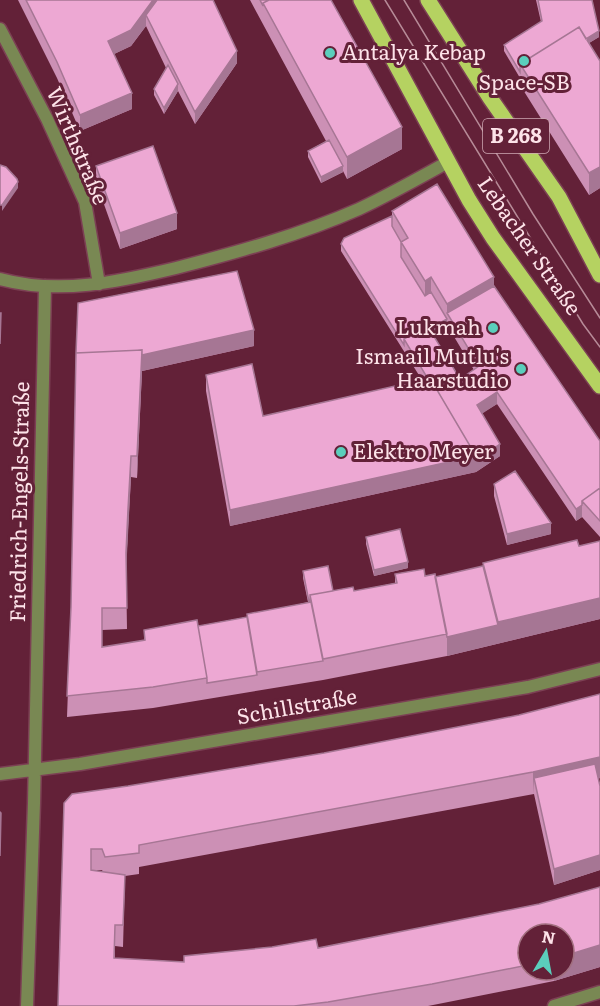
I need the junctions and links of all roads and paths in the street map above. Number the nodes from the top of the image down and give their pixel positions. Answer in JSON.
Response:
{"nodes":[{"id":1,"x":361,"y":0,"type":"edge"},
{"id":2,"x":428,"y":0,"type":"edge"},
{"id":3,"x":0,"y":30,"type":"edge"},
{"id":4,"x":448,"y":162,"type":"junction"},
{"id":5,"x":600,"y":275,"type":"edge"},
{"id":6,"x":0,"y":279,"type":"edge"},
{"id":7,"x":99,"y":284,"type":"junction"},
{"id":8,"x":45,"y":286,"type":"junction"},
{"id":9,"x":600,"y":386,"type":"edge"},
{"id":10,"x":600,"y":669,"type":"edge"},
{"id":11,"x":35,"y":769,"type":"junction"},
{"id":12,"x":0,"y":774,"type":"edge"},
{"id":13,"x":600,"y":992,"type":"edge"},
{"id":14,"x":27,"y":1006,"type":"edge"},
{"id":15,"x":554,"y":1006,"type":"edge"}],
"edges":[{"from":1,"to":4,"type":"main road","name":"Lebacher Straße"},
{"from":2,"to":5,"type":"main road","name":"Lebacher Straße","number":"B 268"},
{"from":3,"to":7,"type":"street","name":"Wirthstraße"},
{"from":4,"to":7,"type":"street"},
{"from":4,"to":9,"type":"main road","name":"Lebacher Straße"},
{"from":6,"to":8,"type":"street"},
{"from":7,"to":8,"type":"street"},
{"from":8,"to":11,"type":"street","name":"Friedrich-Engels-Straße"},
{"from":10,"to":11,"type":"street","name":"Schillstraße"},
{"from":11,"to":12,"type":"street","name":"Schillstraße"},
{"from":11,"to":14,"type":"street","name":"Friedrich-Engels-Straße"},
{"from":13,"to":15,"type":"street"}]}
